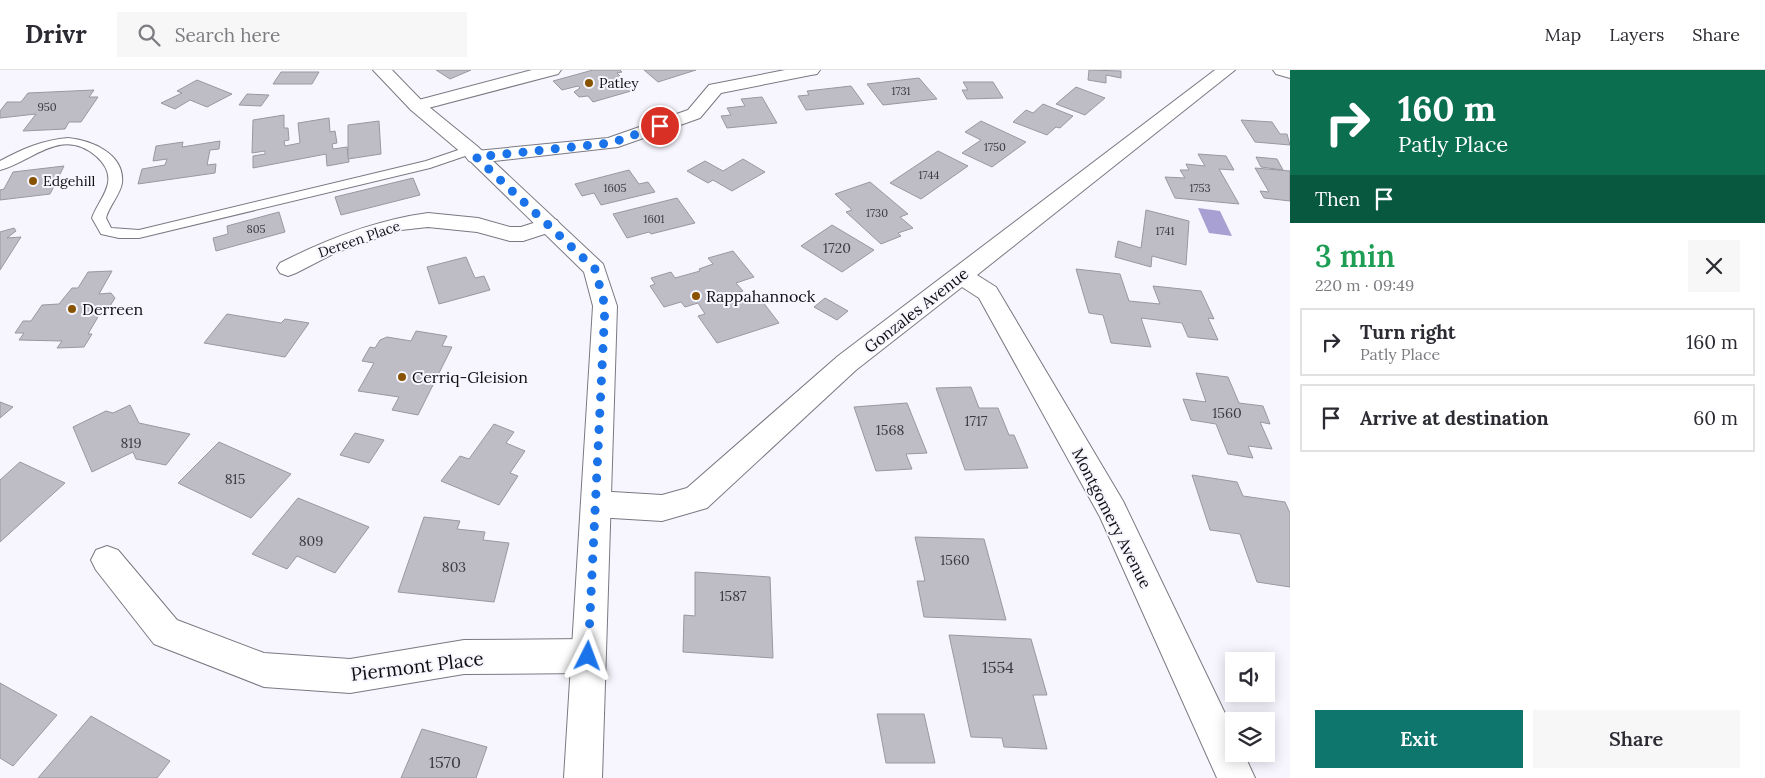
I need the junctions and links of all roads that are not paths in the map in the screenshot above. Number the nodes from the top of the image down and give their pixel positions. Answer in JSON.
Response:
{"nodes":[{"id":1,"x":382,"y":70,"type":"edge"},
{"id":2,"x":552,"y":70,"type":"edge"},
{"id":3,"x":811,"y":70,"type":"edge"},
{"id":4,"x":1226,"y":70,"type":"edge"},
{"id":5,"x":1282,"y":70,"type":"edge"},
{"id":6,"x":1290,"y":73,"type":"edge"},
{"id":7,"x":417,"y":106,"type":"junction"},
{"id":8,"x":473,"y":154,"type":"junction"},
{"id":9,"x":0,"y":166,"type":"edge"},
{"id":10,"x":549,"y":224,"type":"junction"},
{"id":11,"x":288,"y":268,"type":"dead end"},
{"id":12,"x":961,"y":275,"type":"junction"},
{"id":13,"x":596,"y":504,"type":"junction"},
{"id":14,"x":107,"y":560,"type":"dead end"},
{"id":15,"x":588,"y":656,"type":"junction"},
{"id":16,"x":583,"y":778,"type":"edge"},
{"id":17,"x":1236,"y":778,"type":"edge"}],
"edges":[{"from":1,"to":7,"type":"street"},
{"from":2,"to":7,"type":"street"},
{"from":3,"to":8,"type":"street"},
{"from":4,"to":12,"type":"street","name":"Gonzales Avenue"},
{"from":5,"to":6,"type":"street"},
{"from":7,"to":8,"type":"street"},
{"from":8,"to":9,"type":"lane"},
{"from":8,"to":10,"type":"street"},
{"from":10,"to":11,"type":"street","name":"Dereen Place"},
{"from":10,"to":13,"type":"street"},
{"from":12,"to":13,"type":"street","name":"Gonzales Avenue"},
{"from":12,"to":17,"type":"street","name":"Montgomery Avenue"},
{"from":13,"to":15,"type":"street"},
{"from":14,"to":15,"type":"street","name":"Piermont Place"},
{"from":15,"to":16,"type":"street"}]}
